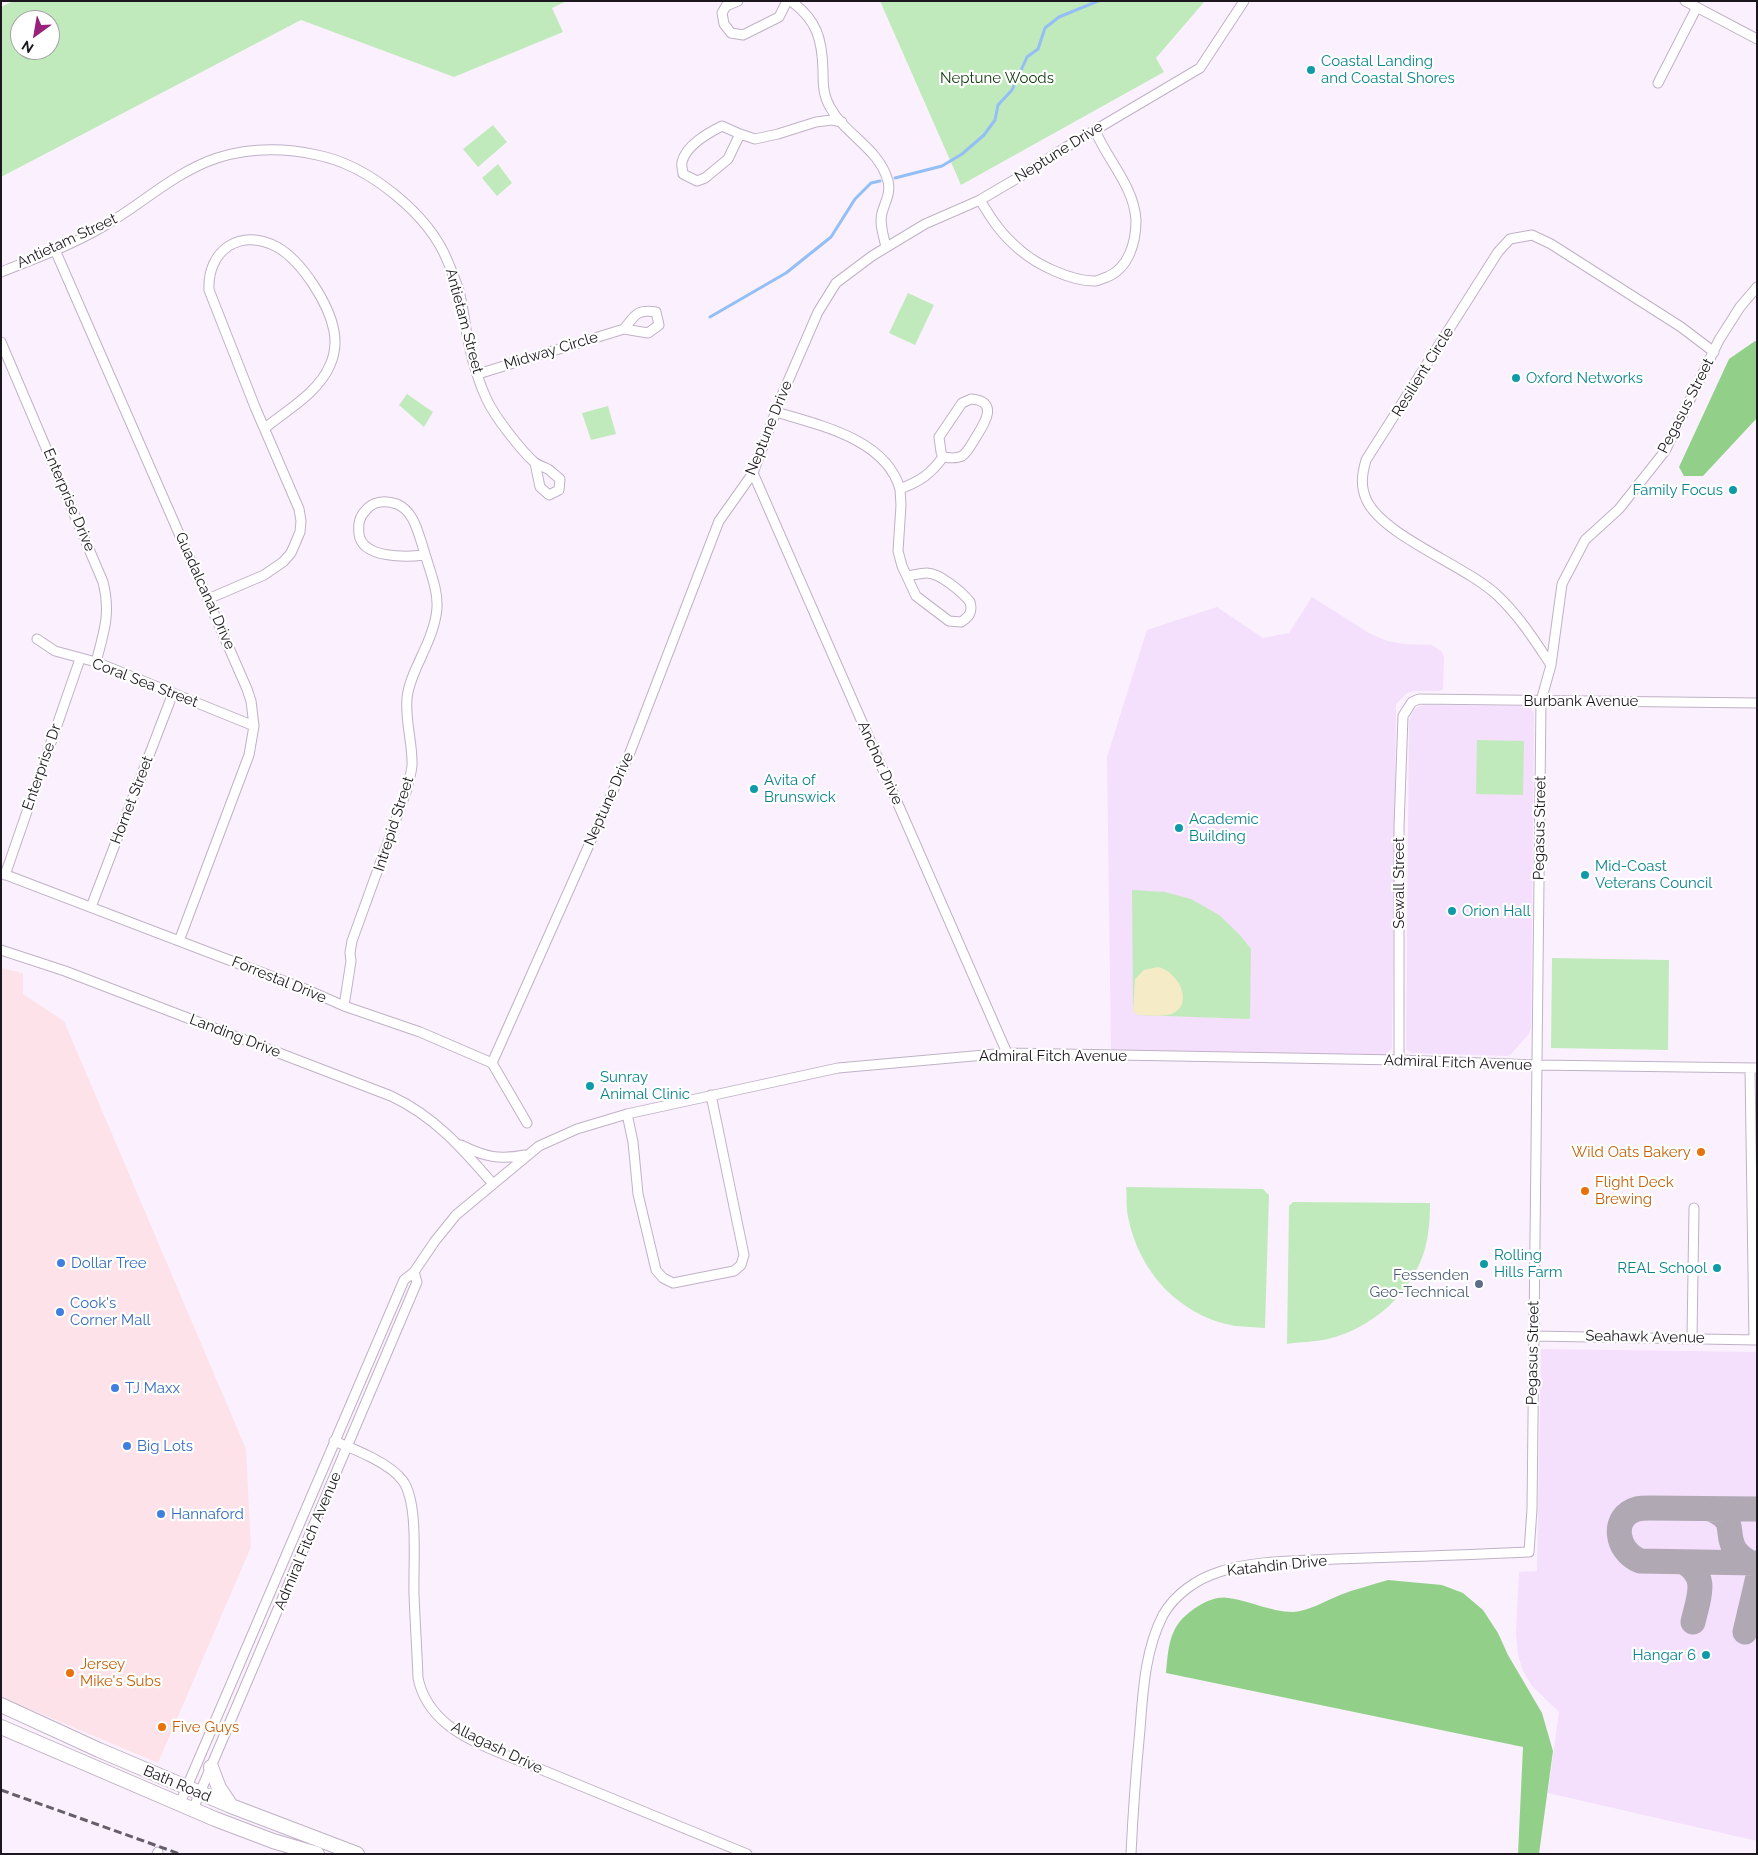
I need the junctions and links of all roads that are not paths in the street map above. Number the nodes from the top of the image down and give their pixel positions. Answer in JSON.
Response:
{"nodes":[{"id":1,"x":738,"y":1,"type":"edge"},
{"id":2,"x":787,"y":1,"type":"edge"},
{"id":3,"x":791,"y":1,"type":"edge"},
{"id":4,"x":1244,"y":1,"type":"edge"},
{"id":5,"x":1685,"y":1,"type":"edge"},
{"id":6,"x":1696,"y":7,"type":"junction"},
{"id":7,"x":1757,"y":39,"type":"edge"},
{"id":8,"x":1658,"y":83,"type":"dead end"},
{"id":9,"x":842,"y":122,"type":"junction"},
{"id":10,"x":1095,"y":130,"type":"junction"},
{"id":11,"x":740,"y":134,"type":"junction"},
{"id":12,"x":980,"y":200,"type":"junction"},
{"id":13,"x":886,"y":247,"type":"junction"},
{"id":14,"x":55,"y":250,"type":"junction"},
{"id":15,"x":1,"y":272,"type":"edge"},
{"id":16,"x":1757,"y":287,"type":"edge"},
{"id":17,"x":624,"y":329,"type":"dead end"},
{"id":18,"x":1,"y":342,"type":"edge"},
{"id":19,"x":1714,"y":352,"type":"junction"},
{"id":20,"x":478,"y":374,"type":"junction"},
{"id":21,"x":776,"y":412,"type":"junction"},
{"id":22,"x":265,"y":428,"type":"junction"},
{"id":23,"x":943,"y":457,"type":"junction"},
{"id":24,"x":535,"y":463,"type":"dead end"},
{"id":25,"x":753,"y":473,"type":"junction"},
{"id":26,"x":900,"y":489,"type":"junction"},
{"id":27,"x":425,"y":555,"type":"junction"},
{"id":28,"x":907,"y":576,"type":"junction"},
{"id":29,"x":208,"y":599,"type":"junction"},
{"id":30,"x":37,"y":639,"type":"dead end"},
{"id":31,"x":80,"y":659,"type":"junction"},
{"id":32,"x":96,"y":662,"type":"junction"},
{"id":33,"x":1551,"y":666,"type":"junction"},
{"id":34,"x":173,"y":693,"type":"junction"},
{"id":35,"x":1541,"y":701,"type":"junction"},
{"id":36,"x":1757,"y":703,"type":"edge"},
{"id":37,"x":1408,"y":707,"type":"joint"},
{"id":38,"x":254,"y":726,"type":"junction"},
{"id":39,"x":3,"y":874,"type":"edge"},
{"id":40,"x":90,"y":907,"type":"junction"},
{"id":41,"x":179,"y":941,"type":"junction"},
{"id":42,"x":1,"y":950,"type":"edge"},
{"id":43,"x":344,"y":1006,"type":"junction"},
{"id":44,"x":1007,"y":1053,"type":"junction"},
{"id":45,"x":1399,"y":1060,"type":"junction"},
{"id":46,"x":492,"y":1063,"type":"junction"},
{"id":47,"x":1537,"y":1065,"type":"junction"},
{"id":48,"x":1754,"y":1068,"type":"edge"},
{"id":49,"x":711,"y":1095,"type":"junction"},
{"id":50,"x":627,"y":1114,"type":"junction"},
{"id":51,"x":527,"y":1123,"type":"dead end"},
{"id":52,"x":457,"y":1142,"type":"junction"},
{"id":53,"x":528,"y":1154,"type":"junction"},
{"id":54,"x":492,"y":1184,"type":"junction"},
{"id":55,"x":1694,"y":1208,"type":"dead end"},
{"id":56,"x":414,"y":1272,"type":"junction"},
{"id":57,"x":1533,"y":1336,"type":"junction"},
{"id":58,"x":1692,"y":1338,"type":"junction"},
{"id":59,"x":1755,"y":1340,"type":"edge"},
{"id":60,"x":334,"y":1441,"type":"junction"},
{"id":61,"x":347,"y":1447,"type":"junction"},
{"id":62,"x":1529,"y":1552,"type":"joint"},
{"id":63,"x":1,"y":1705,"type":"edge"},
{"id":64,"x":1,"y":1727,"type":"edge"},
{"id":65,"x":211,"y":1767,"type":"junction"},
{"id":66,"x":193,"y":1790,"type":"junction"},
{"id":67,"x":187,"y":1806,"type":"junction"},
{"id":68,"x":231,"y":1806,"type":"junction"},
{"id":69,"x":317,"y":1854,"type":"edge"},
{"id":70,"x":357,"y":1854,"type":"edge"},
{"id":71,"x":747,"y":1854,"type":"edge"},
{"id":72,"x":1131,"y":1854,"type":"edge"}],
"edges":[{"from":1,"to":2,"type":"street"},
{"from":3,"to":9,"type":"street"},
{"from":4,"to":10,"type":"street","name":"Neptune Drive"},
{"from":5,"to":6,"type":"street"},
{"from":6,"to":7,"type":"street"},
{"from":6,"to":8,"type":"street"},
{"from":9,"to":11,"type":"street"},
{"from":9,"to":13,"type":"street"},
{"from":10,"to":12,"type":"street","name":"Neptune Drive"},
{"from":10,"to":12,"type":"street"},
{"from":11,"to":11,"type":"street"},
{"from":12,"to":13,"type":"street","name":"Neptune Drive"},
{"from":13,"to":21,"type":"street","name":"Neptune Drive"},
{"from":14,"to":15,"type":"street","name":"Antietam Street"},
{"from":14,"to":20,"type":"street","name":"Antietam Street"},
{"from":14,"to":29,"type":"street","name":"Guadalcanal Drive"},
{"from":16,"to":19,"type":"street","name":"Pegasus Street"},
{"from":17,"to":20,"type":"street","name":"Midway Circle"},
{"from":18,"to":32,"type":"street","name":"Enterprise Drive"},
{"from":19,"to":33,"type":"street","name":"Pegasus Street"},
{"from":19,"to":33,"type":"street","name":"Resilient Circle"},
{"from":20,"to":24,"type":"street","name":"Antietam Street"},
{"from":21,"to":25,"type":"street","name":"Neptune Drive"},
{"from":21,"to":26,"type":"street"},
{"from":22,"to":22,"type":"street"},
{"from":22,"to":29,"type":"street"},
{"from":23,"to":23,"type":"street"},
{"from":23,"to":26,"type":"street"},
{"from":25,"to":44,"type":"street","name":"Anchor Drive"},
{"from":25,"to":46,"type":"street","name":"Neptune Drive"},
{"from":26,"to":28,"type":"street"},
{"from":27,"to":27,"type":"street","name":"Intrepid Street"},
{"from":27,"to":43,"type":"street","name":"Intrepid Street"},
{"from":28,"to":28,"type":"street"},
{"from":29,"to":38,"type":"street","name":"Guadalcanal Drive"},
{"from":30,"to":31,"type":"street","name":"Coral Sea Street"},
{"from":31,"to":32,"type":"street","name":"Coral Sea Street"},
{"from":31,"to":39,"type":"street","name":"Enterprise Dr"},
{"from":32,"to":34,"type":"street","name":"Coral Sea Street"},
{"from":33,"to":35,"type":"street","name":"Pegasus Street"},
{"from":34,"to":38,"type":"street","name":"Coral Sea Street"},
{"from":34,"to":40,"type":"street","name":"Hornet Street"},
{"from":35,"to":36,"type":"street","name":"Burbank Avenue"},
{"from":35,"to":37,"type":"street","name":"Burbank Avenue"},
{"from":35,"to":47,"type":"street","name":"Pegasus Street"},
{"from":37,"to":45,"type":"street","name":"Sewall Street"},
{"from":38,"to":41,"type":"street","name":"Guadalcanal Drive"},
{"from":39,"to":40,"type":"street","name":"Forrestal Drive"},
{"from":40,"to":41,"type":"street","name":"Forrestal Drive"},
{"from":41,"to":43,"type":"street","name":"Forrestal Drive"},
{"from":42,"to":52,"type":"street","name":"Landing Drive"},
{"from":43,"to":46,"type":"street","name":"Forrestal Drive"},
{"from":44,"to":45,"type":"street","name":"Admiral Fitch Avenue"},
{"from":44,"to":49,"type":"street","name":"Admiral Fitch Avenue"},
{"from":45,"to":47,"type":"street","name":"Admiral Fitch Avenue"},
{"from":46,"to":51,"type":"street"},
{"from":47,"to":48,"type":"street","name":"Admiral Fitch Avenue"},
{"from":47,"to":57,"type":"street","name":"Pegasus Street"},
{"from":48,"to":59,"type":"street"},
{"from":49,"to":50,"type":"street","name":"Admiral Fitch Avenue"},
{"from":49,"to":50,"type":"street"},
{"from":50,"to":53,"type":"street","name":"Admiral Fitch Avenue"},
{"from":52,"to":53,"type":"street","name":"Landing Drive"},
{"from":52,"to":54,"type":"street","name":"Landing Drive"},
{"from":53,"to":54,"type":"street","name":"Admiral Fitch Avenue"},
{"from":54,"to":56,"type":"street","name":"Admiral Fitch Avenue"},
{"from":55,"to":58,"type":"street"},
{"from":56,"to":60,"type":"street","name":"Admiral Fitch Avenue"},
{"from":56,"to":61,"type":"street","name":"Admiral Fitch Avenue"},
{"from":57,"to":58,"type":"street","name":"Seahawk Avenue"},
{"from":57,"to":62,"type":"street","name":"Pegasus Street"},
{"from":58,"to":59,"type":"street","name":"Seahawk Avenue"},
{"from":60,"to":61,"type":"street","name":"Allagash Drive"},
{"from":60,"to":66,"type":"street","name":"Admiral Fitch Avenue"},
{"from":61,"to":65,"type":"street","name":"Admiral Fitch Avenue"},
{"from":61,"to":71,"type":"street","name":"Allagash Drive"},
{"from":62,"to":72,"type":"street","name":"Katahdin Drive"},
{"from":63,"to":66,"type":"main road","name":"Bath Road"},
{"from":64,"to":67,"type":"main road","name":"Bath Road"},
{"from":65,"to":66,"type":"street","name":"Admiral Fitch Avenue"},
{"from":65,"to":68,"type":"main road"},
{"from":66,"to":67,"type":"street","name":"Admiral Fitch Avenue"},
{"from":66,"to":67,"type":"street","name":"Admiral Fitch Avenue"},
{"from":66,"to":68,"type":"main road","name":"Bath Road"},
{"from":67,"to":69,"type":"main road","name":"Bath Road"},
{"from":68,"to":70,"type":"main road","name":"Bath Road"}]}
